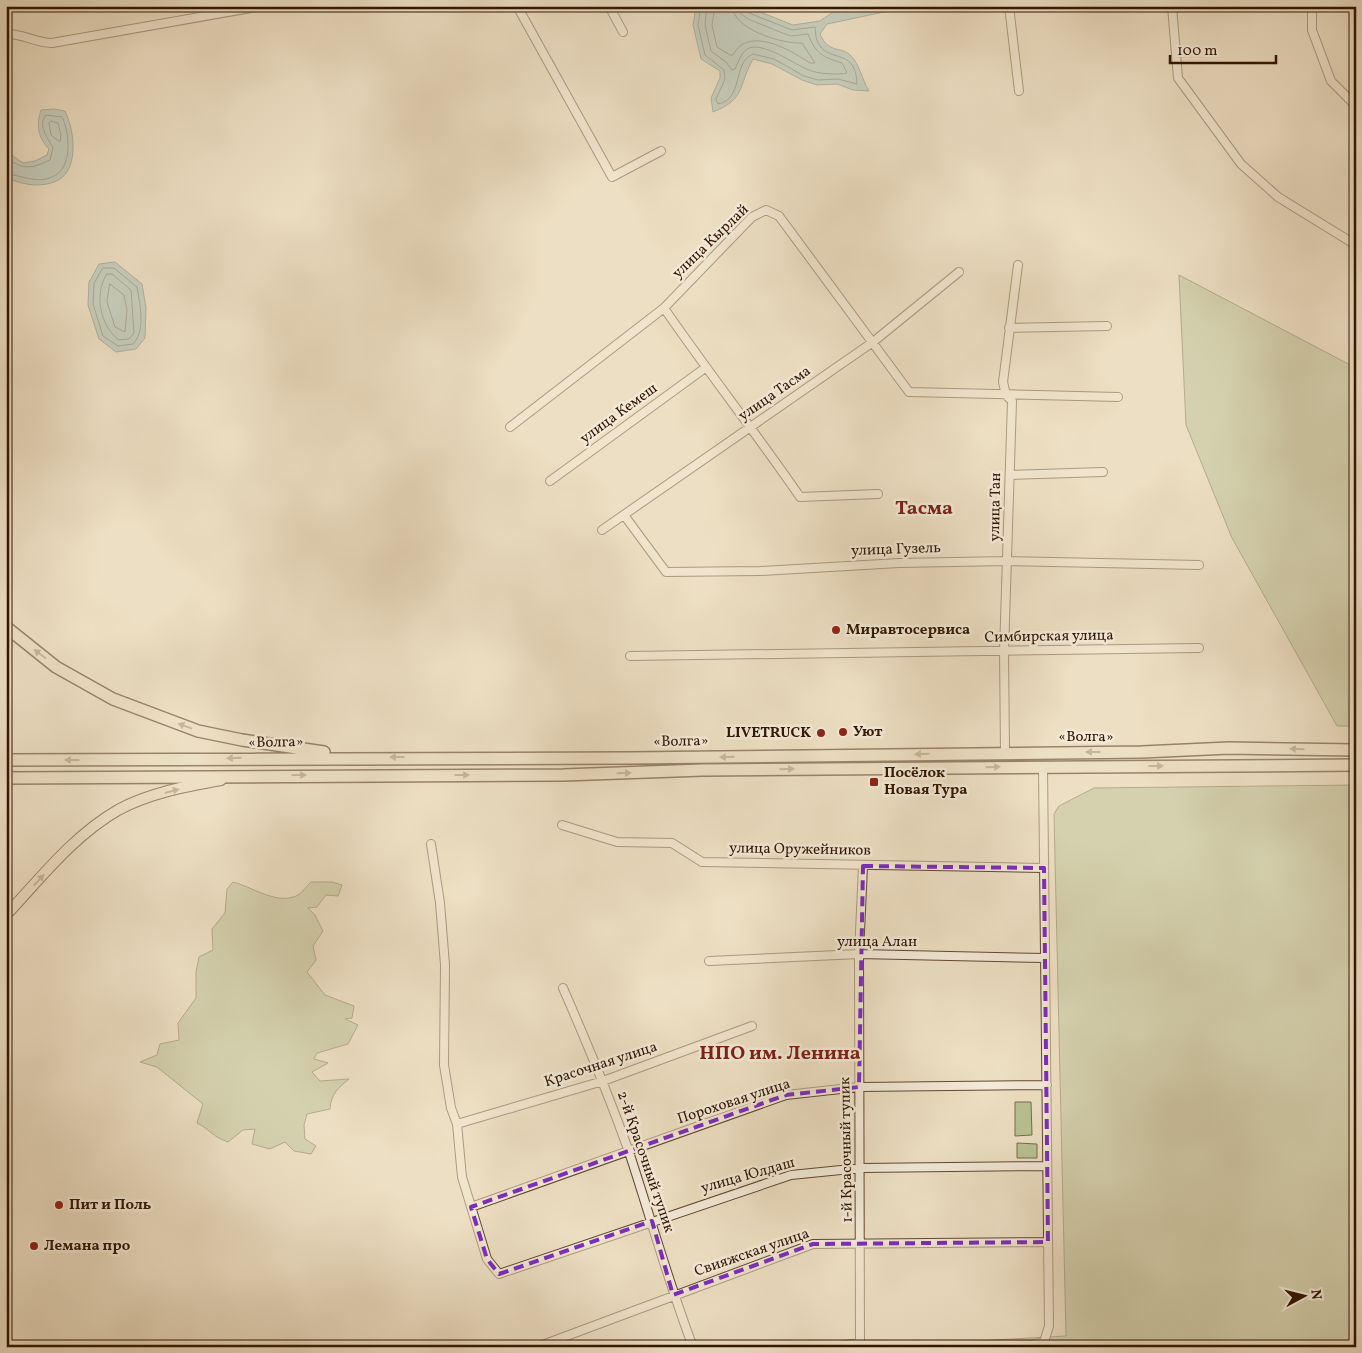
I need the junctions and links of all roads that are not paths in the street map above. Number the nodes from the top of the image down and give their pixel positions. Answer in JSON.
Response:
{"nodes":[{"id":1,"x":262,"y":6,"type":"edge"},
{"id":2,"x":517,"y":6,"type":"edge"},
{"id":3,"x":608,"y":6,"type":"edge"},
{"id":4,"x":1009,"y":6,"type":"edge"},
{"id":5,"x":1172,"y":6,"type":"edge"},
{"id":6,"x":1312,"y":6,"type":"edge"},
{"id":7,"x":6,"y":29,"type":"edge"},
{"id":8,"x":623,"y":32,"type":"dead end"},
{"id":9,"x":6,"y":34,"type":"edge"},
{"id":10,"x":16,"y":34,"type":"junction"},
{"id":11,"x":1019,"y":91,"type":"dead end"},
{"id":12,"x":1356,"y":106,"type":"edge"},
{"id":13,"x":661,"y":151,"type":"dead end"},
{"id":14,"x":1356,"y":245,"type":"edge"},
{"id":15,"x":1018,"y":265,"type":"dead end"},
{"id":16,"x":959,"y":272,"type":"dead end"},
{"id":17,"x":664,"y":308,"type":"junction"},
{"id":18,"x":1107,"y":326,"type":"dead end"},
{"id":19,"x":1009,"y":328,"type":"junction"},
{"id":20,"x":873,"y":342,"type":"junction"},
{"id":21,"x":705,"y":368,"type":"junction"},
{"id":22,"x":1006,"y":395,"type":"junction"},
{"id":23,"x":1118,"y":397,"type":"dead end"},
{"id":24,"x":510,"y":427,"type":"dead end"},
{"id":25,"x":752,"y":428,"type":"junction"},
{"id":26,"x":1103,"y":472,"type":"dead end"},
{"id":27,"x":1010,"y":475,"type":"junction"},
{"id":28,"x":550,"y":481,"type":"dead end"},
{"id":29,"x":878,"y":494,"type":"dead end"},
{"id":30,"x":624,"y":515,"type":"junction"},
{"id":31,"x":602,"y":530,"type":"dead end"},
{"id":32,"x":1008,"y":561,"type":"junction"},
{"id":33,"x":1199,"y":565,"type":"dead end"},
{"id":34,"x":6,"y":627,"type":"edge"},
{"id":35,"x":1199,"y":648,"type":"dead end"},
{"id":36,"x":1004,"y":652,"type":"junction"},
{"id":37,"x":630,"y":656,"type":"dead end"},
{"id":38,"x":1351,"y":750,"type":"edge"},
{"id":39,"x":1005,"y":752,"type":"junction"},
{"id":40,"x":371,"y":757,"type":"junction"},
{"id":41,"x":6,"y":760,"type":"edge"},
{"id":42,"x":1351,"y":765,"type":"edge"},
{"id":43,"x":1043,"y":767,"type":"junction"},
{"id":44,"x":251,"y":775,"type":"junction"},
{"id":45,"x":6,"y":778,"type":"edge"},
{"id":46,"x":562,"y":825,"type":"dead end"},
{"id":47,"x":431,"y":844,"type":"dead end"},
{"id":48,"x":863,"y":866,"type":"junction"},
{"id":49,"x":1044,"y":868,"type":"junction"},
{"id":50,"x":6,"y":915,"type":"edge"},
{"id":51,"x":859,"y":954,"type":"junction"},
{"id":52,"x":1045,"y":958,"type":"junction"},
{"id":53,"x":709,"y":961,"type":"dead end"},
{"id":54,"x":563,"y":988,"type":"dead end"},
{"id":55,"x":752,"y":1026,"type":"dead end"},
{"id":56,"x":602,"y":1081,"type":"junction"},
{"id":57,"x":1047,"y":1085,"type":"junction"},
{"id":58,"x":860,"y":1087,"type":"junction"},
{"id":59,"x":456,"y":1124,"type":"junction"},
{"id":60,"x":629,"y":1153,"type":"junction"},
{"id":61,"x":1047,"y":1166,"type":"junction"},
{"id":62,"x":861,"y":1168,"type":"junction"},
{"id":63,"x":472,"y":1207,"type":"junction"},
{"id":64,"x":652,"y":1221,"type":"junction"},
{"id":65,"x":1048,"y":1242,"type":"junction"},
{"id":66,"x":861,"y":1244,"type":"junction"},
{"id":67,"x":673,"y":1295,"type":"junction"},
{"id":68,"x":862,"y":1345,"type":"edge"},
{"id":69,"x":537,"y":1347,"type":"edge"},
{"id":70,"x":693,"y":1347,"type":"edge"},
{"id":71,"x":831,"y":1347,"type":"edge"},
{"id":72,"x":986,"y":1347,"type":"edge"}],
"edges":[{"from":1,"to":10,"type":"street"},
{"from":2,"to":13,"type":"street"},
{"from":3,"to":8,"type":"street"},
{"from":4,"to":11,"type":"street"},
{"from":5,"to":14,"type":"street"},
{"from":6,"to":12,"type":"street"},
{"from":7,"to":10,"type":"street"},
{"from":9,"to":10,"type":"street"},
{"from":15,"to":19,"type":"street","name":"улица Тан"},
{"from":16,"to":20,"type":"street","name":"улица Тасма"},
{"from":17,"to":20,"type":"street","name":"улица Кырлай"},
{"from":17,"to":21,"type":"street"},
{"from":17,"to":24,"type":"street","name":"улица Кырлай"},
{"from":18,"to":19,"type":"street"},
{"from":19,"to":22,"type":"street","name":"улица Тан"},
{"from":20,"to":22,"type":"street","name":"улица Кырлай"},
{"from":20,"to":25,"type":"street","name":"улица Тасма"},
{"from":21,"to":25,"type":"street"},
{"from":21,"to":28,"type":"street","name":"улица Кемеш"},
{"from":22,"to":23,"type":"street"},
{"from":22,"to":27,"type":"street","name":"улица Тан"},
{"from":25,"to":29,"type":"street"},
{"from":25,"to":30,"type":"street","name":"улица Тасма"},
{"from":26,"to":27,"type":"street"},
{"from":27,"to":32,"type":"street","name":"улица Тан"},
{"from":30,"to":31,"type":"street","name":"улица Тасма"},
{"from":30,"to":32,"type":"street","name":"улица Гузель"},
{"from":32,"to":33,"type":"street","name":"улица Гузель"},
{"from":32,"to":36,"type":"street","name":"улица Тан"},
{"from":40,"to":34,"type":"highway","one_way":true},
{"from":35,"to":36,"type":"street","name":"Симбирская улица"},
{"from":36,"to":37,"type":"street","name":"Симбирская улица"},
{"from":36,"to":39,"type":"street","name":"улица Тан"},
{"from":38,"to":39,"type":"highway","name":"«Волга»","one_way":true},
{"from":39,"to":40,"type":"highway","name":"«Волга»","one_way":true},
{"from":40,"to":41,"type":"highway","name":"«Волга»","one_way":true},
{"from":43,"to":42,"type":"highway","name":"«Волга»","one_way":true},
{"from":44,"to":43,"type":"highway","name":"«Волга»","one_way":true},
{"from":43,"to":49,"type":"street"},
{"from":44,"to":45,"type":"highway","name":"«Волга»"},
{"from":50,"to":44,"type":"main road","one_way":true},
{"from":46,"to":48,"type":"street","name":"улица Оружейников"},
{"from":47,"to":59,"type":"street"},
{"from":48,"to":49,"type":"street","name":"улица Оружейников"},
{"from":48,"to":51,"type":"street","name":"1-й Красочный тупик"},
{"from":49,"to":52,"type":"street"},
{"from":51,"to":52,"type":"street","name":"улица Алан"},
{"from":51,"to":53,"type":"street","name":"улица Алан"},
{"from":51,"to":58,"type":"street","name":"1-й Красочный тупик"},
{"from":52,"to":57,"type":"street"},
{"from":54,"to":56,"type":"street","name":"2-й Красочный тупик"},
{"from":55,"to":56,"type":"street","name":"Красочная улица"},
{"from":56,"to":59,"type":"street","name":"Красочная улица"},
{"from":56,"to":60,"type":"street","name":"2-й Красочный тупик"},
{"from":57,"to":58,"type":"street","name":"Пороховая улица"},
{"from":57,"to":61,"type":"street"},
{"from":58,"to":60,"type":"street","name":"Пороховая улица"},
{"from":58,"to":62,"type":"street","name":"1-й Красочный тупик"},
{"from":59,"to":63,"type":"street"},
{"from":60,"to":63,"type":"street","name":"Пороховая улица"},
{"from":60,"to":64,"type":"street","name":"2-й Красочный тупик"},
{"from":61,"to":62,"type":"street","name":"улица Юлдаш"},
{"from":61,"to":65,"type":"street"},
{"from":62,"to":64,"type":"street","name":"улица Юлдаш"},
{"from":62,"to":66,"type":"street","name":"1-й Красочный тупик"},
{"from":63,"to":64,"type":"street","name":"улица Юлдаш"},
{"from":64,"to":67,"type":"street","name":"2-й Красочный тупик"},
{"from":65,"to":66,"type":"street","name":"Свияжская улица"},
{"from":65,"to":72,"type":"street"},
{"from":66,"to":67,"type":"street","name":"Свияжская улица"},
{"from":66,"to":68,"type":"street","name":"1-й Красочный тупик"},
{"from":67,"to":69,"type":"street","name":"Свияжская улица"},
{"from":67,"to":70,"type":"street","name":"2-й Красочный тупик"},
{"from":68,"to":71,"type":"street"}]}
